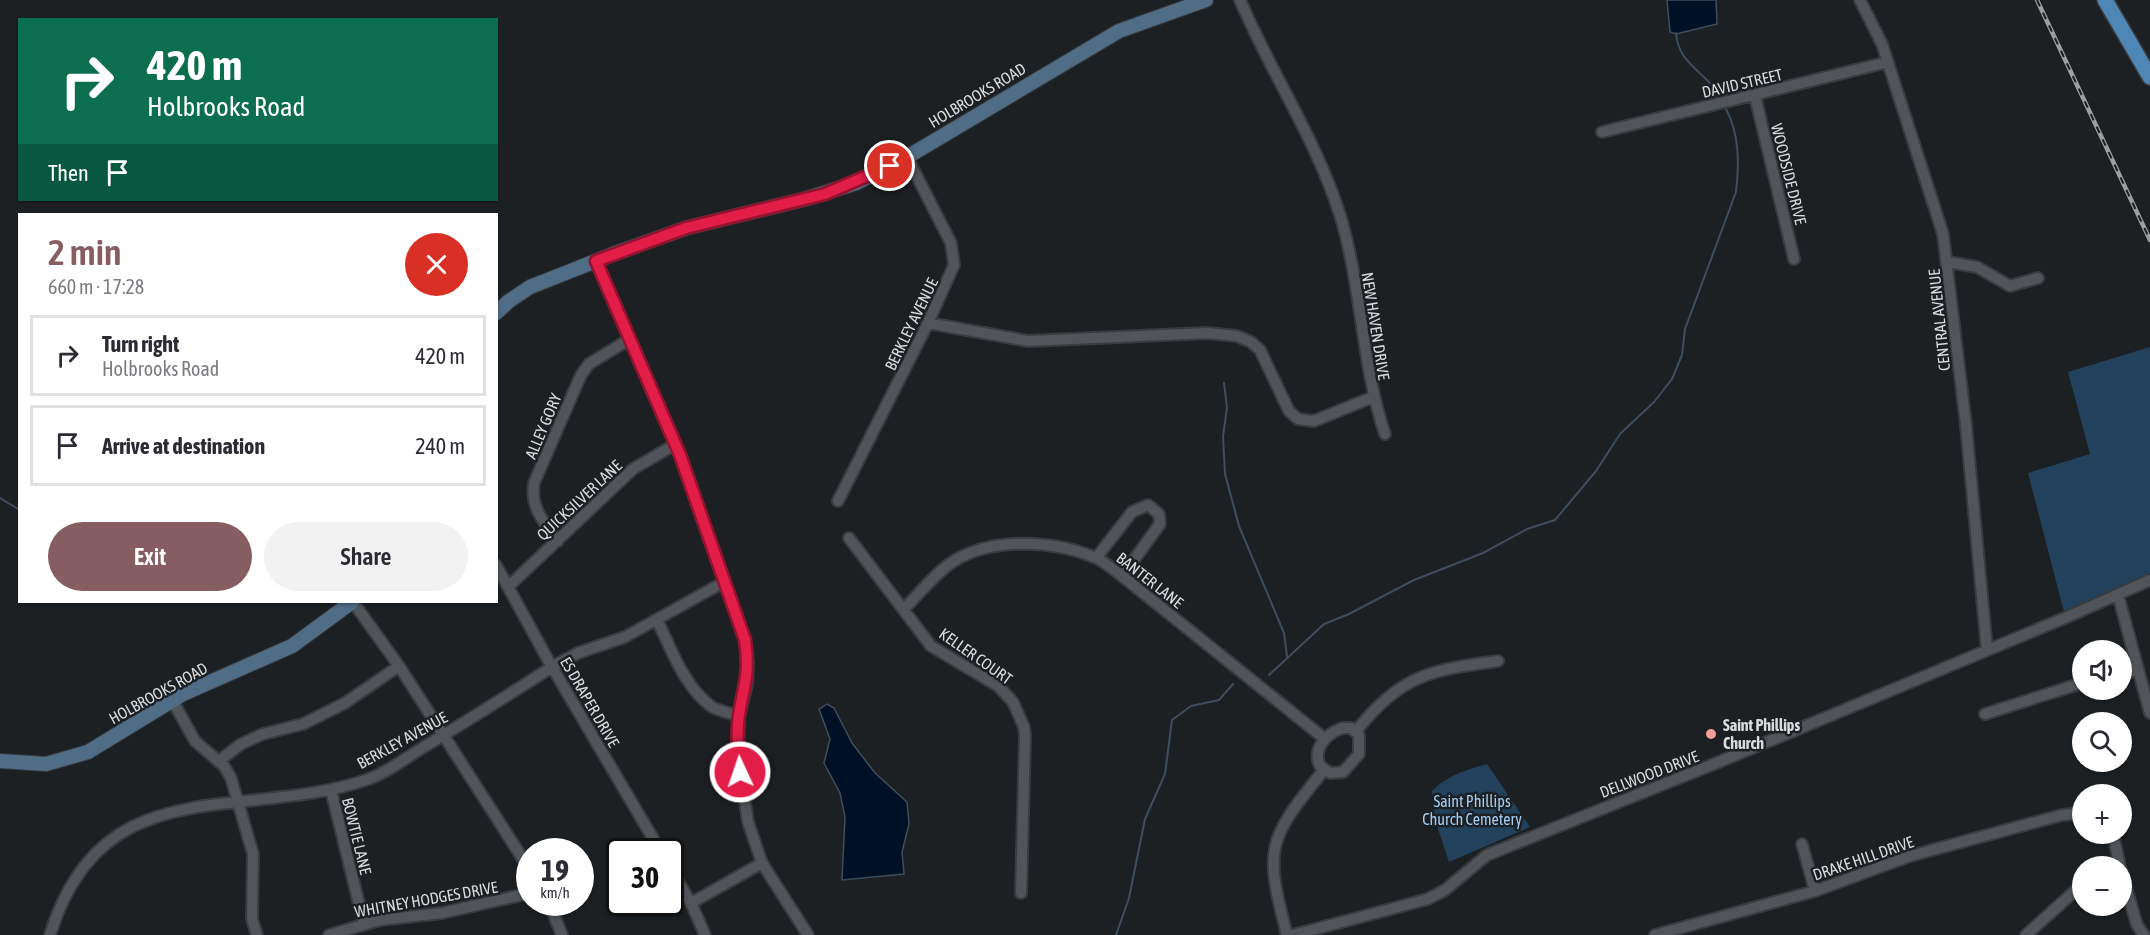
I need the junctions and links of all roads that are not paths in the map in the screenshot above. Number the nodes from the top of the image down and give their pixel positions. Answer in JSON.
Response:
{"nodes":[{"id":1,"x":1206,"y":0,"type":"edge"},
{"id":2,"x":1240,"y":0,"type":"edge"},
{"id":3,"x":1860,"y":0,"type":"edge"},
{"id":4,"x":2105,"y":0,"type":"edge"},
{"id":5,"x":1888,"y":62,"type":"junction"},
{"id":6,"x":2150,"y":77,"type":"edge"},
{"id":7,"x":1755,"y":96,"type":"junction"},
{"id":8,"x":1602,"y":132,"type":"dead end"},
{"id":9,"x":907,"y":157,"type":"junction"},
{"id":10,"x":1794,"y":259,"type":"dead end"},
{"id":11,"x":596,"y":261,"type":"junction"},
{"id":12,"x":1948,"y":262,"type":"junction"},
{"id":13,"x":2038,"y":278,"type":"dead end"},
{"id":14,"x":498,"y":312,"type":"edge"},
{"id":15,"x":928,"y":323,"type":"junction"},
{"id":16,"x":628,"y":340,"type":"junction"},
{"id":17,"x":1373,"y":398,"type":"junction"},
{"id":18,"x":1385,"y":434,"type":"dead end"},
{"id":19,"x":674,"y":445,"type":"junction"},
{"id":20,"x":838,"y":501,"type":"dead end"},
{"id":21,"x":849,"y":538,"type":"dead end"},
{"id":22,"x":558,"y":541,"type":"junction"},
{"id":23,"x":1096,"y":558,"type":"junction"},
{"id":24,"x":498,"y":568,"type":"edge"},
{"id":25,"x":1122,"y":576,"type":"junction"},
{"id":26,"x":2150,"y":580,"type":"edge"},
{"id":27,"x":724,"y":582,"type":"junction"},
{"id":28,"x":510,"y":585,"type":"junction"},
{"id":29,"x":2118,"y":595,"type":"junction"},
{"id":30,"x":351,"y":603,"type":"edge"},
{"id":31,"x":353,"y":603,"type":"edge"},
{"id":32,"x":904,"y":609,"type":"junction"},
{"id":33,"x":657,"y":620,"type":"junction"},
{"id":34,"x":1988,"y":650,"type":"junction"},
{"id":35,"x":1498,"y":661,"type":"dead end"},
{"id":36,"x":399,"y":666,"type":"junction"},
{"id":37,"x":552,"y":667,"type":"junction"},
{"id":38,"x":2138,"y":670,"type":"junction"},
{"id":39,"x":2132,"y":671,"type":"edge"},
{"id":40,"x":2072,"y":686,"type":"edge"},
{"id":41,"x":172,"y":700,"type":"junction"},
{"id":42,"x":2150,"y":713,"type":"edge"},
{"id":43,"x":1985,"y":714,"type":"dead end"},
{"id":44,"x":739,"y":716,"type":"junction"},
{"id":45,"x":1356,"y":731,"type":"junction"},
{"id":46,"x":444,"y":735,"type":"junction"},
{"id":47,"x":1325,"y":739,"type":"junction"},
{"id":48,"x":0,"y":761,"type":"edge"},
{"id":49,"x":219,"y":761,"type":"junction"},
{"id":50,"x":1324,"y":770,"type":"junction"},
{"id":51,"x":330,"y":790,"type":"junction"},
{"id":52,"x":238,"y":800,"type":"junction"},
{"id":53,"x":2072,"y":814,"type":"edge"},
{"id":54,"x":653,"y":838,"type":"edge"},
{"id":55,"x":1802,"y":844,"type":"dead end"},
{"id":56,"x":516,"y":848,"type":"edge"},
{"id":57,"x":762,"y":863,"type":"junction"},
{"id":58,"x":684,"y":891,"type":"edge"},
{"id":59,"x":1815,"y":891,"type":"junction"},
{"id":60,"x":1021,"y":893,"type":"dead end"},
{"id":61,"x":2072,"y":894,"type":"edge"},
{"id":62,"x":516,"y":896,"type":"edge"},
{"id":63,"x":691,"y":903,"type":"junction"},
{"id":64,"x":2132,"y":909,"type":"edge"},
{"id":65,"x":554,"y":916,"type":"edge"},
{"id":66,"x":363,"y":924,"type":"junction"},
{"id":67,"x":50,"y":935,"type":"edge"},
{"id":68,"x":257,"y":935,"type":"edge"},
{"id":69,"x":329,"y":935,"type":"edge"},
{"id":70,"x":562,"y":935,"type":"edge"},
{"id":71,"x":705,"y":935,"type":"edge"},
{"id":72,"x":808,"y":935,"type":"edge"},
{"id":73,"x":1287,"y":935,"type":"edge"},
{"id":74,"x":1293,"y":935,"type":"edge"},
{"id":75,"x":1655,"y":935,"type":"edge"},
{"id":76,"x":2026,"y":935,"type":"edge"},
{"id":77,"x":2144,"y":935,"type":"edge"}],
"edges":[{"from":1,"to":9,"type":"street","name":"HOLBROOKS ROAD"},
{"from":2,"to":17,"type":"street","name":"NEW HAVEN DRIVE"},
{"from":3,"to":5,"type":"street","name":"CENTRAL AVENUE"},
{"from":4,"to":6,"type":"main road"},
{"from":5,"to":7,"type":"street","name":"DAVID STREET"},
{"from":5,"to":12,"type":"street","name":"CENTRAL AVENUE"},
{"from":7,"to":8,"type":"street","name":"DAVID STREET"},
{"from":7,"to":10,"type":"street","name":"WOODSIDE DRIVE"},
{"from":9,"to":11,"type":"street","name":"HOLBROOKS ROAD"},
{"from":9,"to":15,"type":"street","name":"BERKLEY AVENUE"},
{"from":11,"to":14,"type":"street","name":"HOLBROOKS ROAD"},
{"from":11,"to":16,"type":"street"},
{"from":12,"to":13,"type":"street"},
{"from":12,"to":34,"type":"street","name":"CENTRAL AVENUE"},
{"from":15,"to":17,"type":"street","name":"NEW HAVEN DRIVE"},
{"from":15,"to":20,"type":"street","name":"BERKLEY AVENUE"},
{"from":16,"to":19,"type":"street"},
{"from":16,"to":22,"type":"street","name":"ALLEY GORY"},
{"from":17,"to":18,"type":"street"},
{"from":19,"to":22,"type":"street","name":"QUICKSILVER LANE"},
{"from":19,"to":27,"type":"street"},
{"from":21,"to":32,"type":"street","name":"KELLER COURT"},
{"from":22,"to":28,"type":"street","name":"QUICKSILVER LANE"},
{"from":23,"to":25,"type":"street","name":"BANTER LANE"},
{"from":23,"to":25,"type":"street"},
{"from":23,"to":32,"type":"street","name":"BANTER LANE"},
{"from":24,"to":28,"type":"street","name":"ES DRAPER DRIVE"},
{"from":25,"to":47,"type":"street","name":"BANTER LANE"},
{"from":26,"to":29,"type":"street","name":"DELLWOOD DRIVE"},
{"from":27,"to":33,"type":"street","name":"BERKLEY AVENUE"},
{"from":27,"to":44,"type":"street"},
{"from":28,"to":37,"type":"street","name":"ES DRAPER DRIVE"},
{"from":29,"to":34,"type":"street","name":"DELLWOOD DRIVE"},
{"from":29,"to":38,"type":"street"},
{"from":30,"to":41,"type":"street","name":"HOLBROOKS ROAD"},
{"from":31,"to":36,"type":"street"},
{"from":32,"to":60,"type":"street","name":"KELLER COURT"},
{"from":33,"to":37,"type":"street","name":"BERKLEY AVENUE"},
{"from":33,"to":44,"type":"street"},
{"from":34,"to":74,"type":"street","name":"DELLWOOD DRIVE"},
{"from":35,"to":45,"type":"street"},
{"from":36,"to":46,"type":"street"},
{"from":36,"to":49,"type":"street"},
{"from":37,"to":46,"type":"street","name":"BERKLEY AVENUE"},
{"from":37,"to":54,"type":"street","name":"ES DRAPER DRIVE"},
{"from":38,"to":39,"type":"street"},
{"from":38,"to":42,"type":"street"},
{"from":40,"to":43,"type":"street"},
{"from":41,"to":48,"type":"street","name":"HOLBROOKS ROAD"},
{"from":41,"to":49,"type":"street"},
{"from":44,"to":57,"type":"street"},
{"from":45,"to":47,"type":"street"},
{"from":45,"to":50,"type":"street"},
{"from":46,"to":51,"type":"street","name":"BERKLEY AVENUE"},
{"from":46,"to":56,"type":"street"},
{"from":47,"to":50,"type":"street"},
{"from":49,"to":52,"type":"street"},
{"from":50,"to":73,"type":"street"},
{"from":51,"to":52,"type":"street","name":"BERKLEY AVENUE"},
{"from":51,"to":66,"type":"street","name":"BOWTIE LANE"},
{"from":52,"to":67,"type":"street","name":"BERKLEY AVENUE"},
{"from":52,"to":68,"type":"street"},
{"from":53,"to":59,"type":"street","name":"DRAKE HILL DRIVE"},
{"from":55,"to":59,"type":"street"},
{"from":57,"to":63,"type":"street"},
{"from":57,"to":72,"type":"street"},
{"from":58,"to":63,"type":"street"},
{"from":59,"to":75,"type":"street","name":"DRAKE HILL DRIVE"},
{"from":61,"to":76,"type":"street"},
{"from":62,"to":66,"type":"street","name":"WHITNEY HODGES DRIVE"},
{"from":63,"to":71,"type":"street"},
{"from":64,"to":77,"type":"street"},
{"from":65,"to":70,"type":"street"},
{"from":66,"to":69,"type":"street","name":"WHITNEY HODGES DRIVE"}]}
